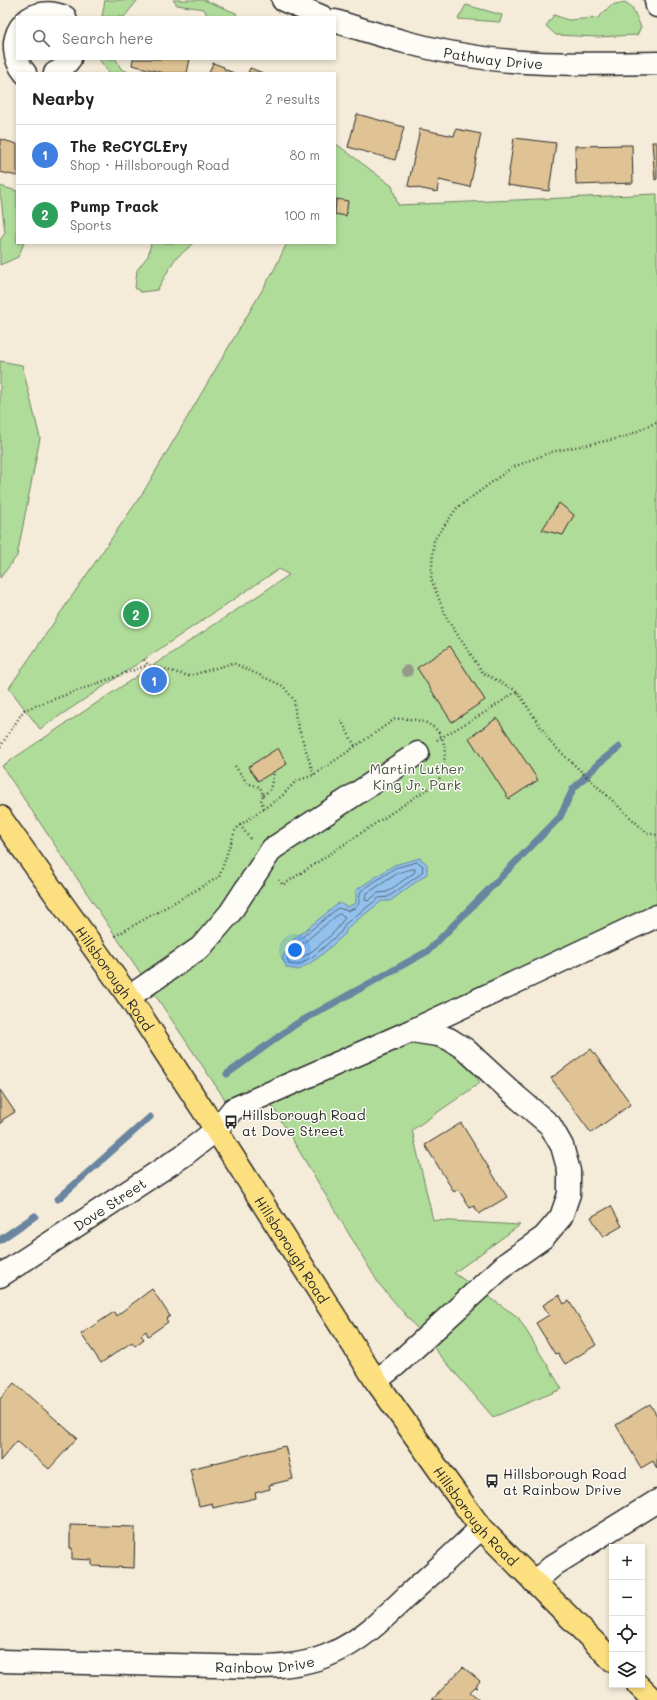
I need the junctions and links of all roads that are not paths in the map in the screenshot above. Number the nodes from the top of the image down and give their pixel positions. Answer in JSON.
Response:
{"nodes":[{"id":1,"x":283,"y":0,"type":"edge"},
{"id":2,"x":656,"y":0,"type":"edge"},
{"id":3,"x":657,"y":6,"type":"edge"},
{"id":4,"x":64,"y":10,"type":"edge"},
{"id":5,"x":16,"y":16,"type":"edge"},
{"id":6,"x":16,"y":16,"type":"edge"},
{"id":7,"x":321,"y":16,"type":"edge"},
{"id":8,"x":336,"y":21,"type":"edge"},
{"id":9,"x":69,"y":60,"type":"edge"},
{"id":10,"x":657,"y":63,"type":"edge"},
{"id":11,"x":23,"y":72,"type":"edge"},
{"id":12,"x":56,"y":72,"type":"edge"},
{"id":13,"x":418,"y":753,"type":"road end"},
{"id":14,"x":0,"y":817,"type":"edge"},
{"id":15,"x":657,"y":916,"type":"edge"},
{"id":16,"x":128,"y":997,"type":"junction"},
{"id":17,"x":411,"y":1032,"type":"junction"},
{"id":18,"x":216,"y":1130,"type":"junction"},
{"id":19,"x":0,"y":1276,"type":"edge"},
{"id":20,"x":376,"y":1381,"type":"junction"},
{"id":21,"x":657,"y":1501,"type":"edge"},
{"id":22,"x":481,"y":1528,"type":"junction"},
{"id":23,"x":534,"y":1582,"type":"junction"},
{"id":24,"x":609,"y":1657,"type":"edge"},
{"id":25,"x":0,"y":1661,"type":"edge"},
{"id":26,"x":641,"y":1688,"type":"edge"},
{"id":27,"x":653,"y":1700,"type":"edge"}],
"edges":[{"from":1,"to":7,"type":"street"},
{"from":2,"to":3,"type":"street"},
{"from":4,"to":5,"type":"street"},
{"from":6,"to":11,"type":"street"},
{"from":8,"to":10,"type":"street","name":"Pathway Drive"},
{"from":9,"to":12,"type":"street"},
{"from":13,"to":16,"type":"street"},
{"from":14,"to":16,"type":"main road","name":"Hillsborough Road"},
{"from":15,"to":17,"type":"street","name":"Dove Street"},
{"from":16,"to":18,"type":"main road","name":"Hillsborough Road"},
{"from":17,"to":18,"type":"street","name":"Dove Street"},
{"from":17,"to":20,"type":"street"},
{"from":18,"to":19,"type":"street","name":"Dove Street"},
{"from":18,"to":20,"type":"main road","name":"Hillsborough Road"},
{"from":20,"to":22,"type":"main road","name":"Hillsborough Road"},
{"from":21,"to":23,"type":"street"},
{"from":22,"to":23,"type":"main road","name":"Hillsborough Road"},
{"from":22,"to":25,"type":"street","name":"Rainbow Drive"},
{"from":23,"to":24,"type":"main road","name":"Hillsborough Road"},
{"from":26,"to":27,"type":"main road"}]}
